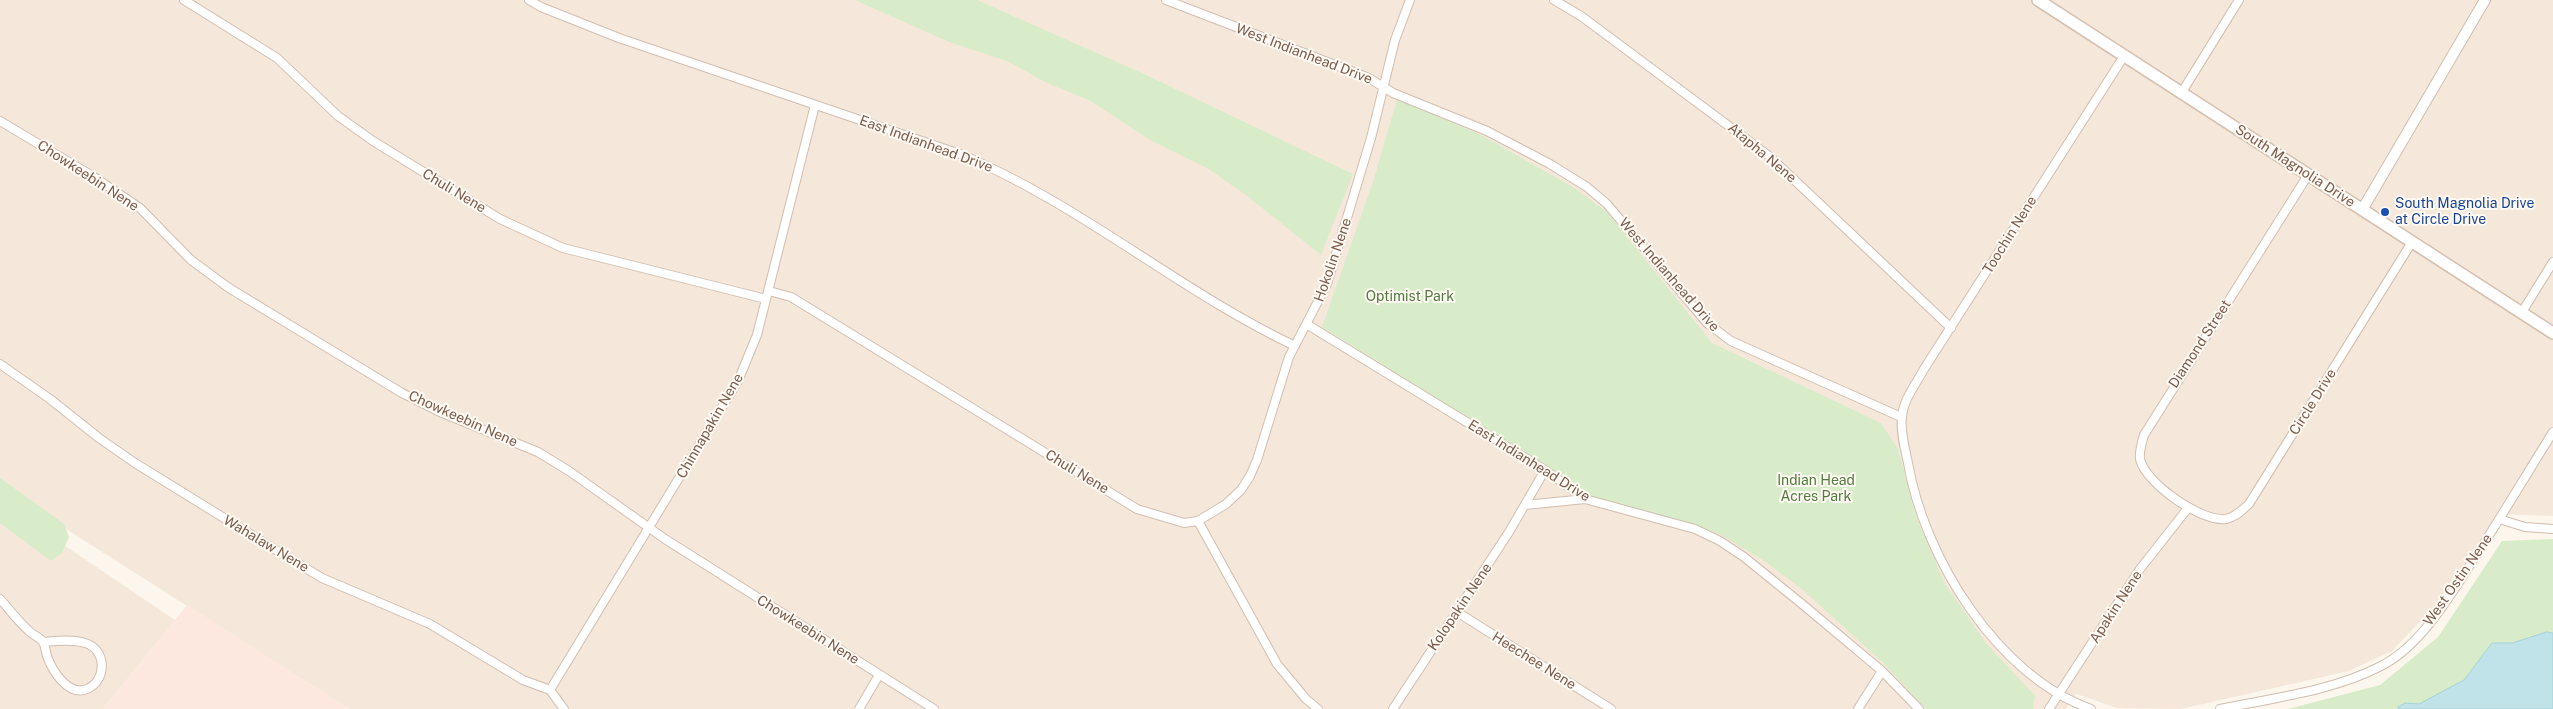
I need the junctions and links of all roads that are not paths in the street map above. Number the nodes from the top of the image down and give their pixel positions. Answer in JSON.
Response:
{"nodes":[{"id":1,"x":184,"y":0,"type":"edge"},
{"id":2,"x":529,"y":0,"type":"edge"},
{"id":3,"x":1166,"y":0,"type":"edge"},
{"id":4,"x":1410,"y":0,"type":"edge"},
{"id":5,"x":1554,"y":0,"type":"edge"},
{"id":6,"x":2038,"y":0,"type":"edge"},
{"id":7,"x":2239,"y":0,"type":"edge"},
{"id":8,"x":2485,"y":0,"type":"edge"},
{"id":9,"x":2124,"y":56,"type":"junction"},
{"id":10,"x":1383,"y":86,"type":"junction"},
{"id":11,"x":2182,"y":92,"type":"junction"},
{"id":12,"x":815,"y":105,"type":"junction"},
{"id":13,"x":0,"y":121,"type":"edge"},
{"id":14,"x":2308,"y":175,"type":"junction"},
{"id":15,"x":2362,"y":210,"type":"junction"},
{"id":16,"x":2412,"y":242,"type":"junction"},
{"id":17,"x":2553,"y":262,"type":"edge"},
{"id":18,"x":769,"y":291,"type":"junction"},
{"id":19,"x":766,"y":299,"type":"junction"},
{"id":20,"x":2522,"y":312,"type":"junction"},
{"id":21,"x":1308,"y":325,"type":"junction"},
{"id":22,"x":1951,"y":328,"type":"junction"},
{"id":23,"x":2553,"y":333,"type":"edge"},
{"id":24,"x":1295,"y":346,"type":"junction"},
{"id":25,"x":0,"y":364,"type":"edge"},
{"id":26,"x":1902,"y":417,"type":"junction"},
{"id":27,"x":2553,"y":432,"type":"edge"},
{"id":28,"x":1544,"y":470,"type":"junction"},
{"id":29,"x":1586,"y":499,"type":"junction"},
{"id":30,"x":1525,"y":504,"type":"junction"},
{"id":31,"x":2188,"y":508,"type":"junction"},
{"id":32,"x":2499,"y":520,"type":"junction"},
{"id":33,"x":1198,"y":522,"type":"junction"},
{"id":34,"x":650,"y":527,"type":"junction"},
{"id":35,"x":2553,"y":529,"type":"edge"},
{"id":36,"x":0,"y":599,"type":"edge"},
{"id":37,"x":1457,"y":612,"type":"junction"},
{"id":38,"x":43,"y":642,"type":"junction"},
{"id":39,"x":1882,"y":671,"type":"junction"},
{"id":40,"x":879,"y":675,"type":"junction"},
{"id":41,"x":550,"y":690,"type":"junction"},
{"id":42,"x":2058,"y":695,"type":"junction"},
{"id":43,"x":564,"y":709,"type":"edge"},
{"id":44,"x":859,"y":709,"type":"edge"},
{"id":45,"x":934,"y":709,"type":"edge"},
{"id":46,"x":1318,"y":709,"type":"edge"},
{"id":47,"x":1393,"y":709,"type":"edge"},
{"id":48,"x":1611,"y":709,"type":"edge"},
{"id":49,"x":1858,"y":709,"type":"edge"},
{"id":50,"x":1919,"y":709,"type":"edge"},
{"id":51,"x":2049,"y":709,"type":"edge"},
{"id":52,"x":2091,"y":709,"type":"edge"},
{"id":53,"x":2220,"y":709,"type":"edge"}],
"edges":[{"from":1,"to":19,"type":"street","name":"Chuli Nene"},
{"from":2,"to":12,"type":"street","name":"East Indianhead Drive"},
{"from":3,"to":10,"type":"street","name":"West Indianhead Drive"},
{"from":4,"to":10,"type":"street","name":"Hokolin Nene"},
{"from":5,"to":22,"type":"street","name":"Atapha Nene"},
{"from":6,"to":9,"type":"main road","name":"South Magnolia Drive"},
{"from":7,"to":11,"type":"street"},
{"from":8,"to":15,"type":"street"},
{"from":9,"to":11,"type":"main road","name":"South Magnolia Drive"},
{"from":9,"to":22,"type":"street","name":"Toochin Nene"},
{"from":10,"to":21,"type":"street","name":"Hokolin Nene"},
{"from":10,"to":26,"type":"street","name":"West Indianhead Drive"},
{"from":11,"to":14,"type":"main road","name":"South Magnolia Drive"},
{"from":12,"to":18,"type":"street","name":"Chinnapakin Nene"},
{"from":12,"to":24,"type":"street","name":"East Indianhead Drive"},
{"from":13,"to":34,"type":"street","name":"Chowkeebin Nene"},
{"from":14,"to":15,"type":"main road","name":"South Magnolia Drive"},
{"from":14,"to":31,"type":"street","name":"Diamond Street"},
{"from":15,"to":16,"type":"main road","name":"South Magnolia Drive"},
{"from":16,"to":20,"type":"main road","name":"South Magnolia Drive"},
{"from":16,"to":31,"type":"street","name":"Circle Drive"},
{"from":17,"to":20,"type":"street"},
{"from":18,"to":19,"type":"street","name":"Chinnapakin Nene"},
{"from":18,"to":33,"type":"street","name":"Chuli Nene"},
{"from":19,"to":34,"type":"street","name":"Chinnapakin Nene"},
{"from":20,"to":23,"type":"main road","name":"South Magnolia Drive"},
{"from":21,"to":24,"type":"street","name":"Hokolin Nene"},
{"from":21,"to":28,"type":"street","name":"East Indianhead Drive"},
{"from":22,"to":26,"type":"street","name":"Toochin Nene"},
{"from":24,"to":33,"type":"street","name":"Hokolin Nene"},
{"from":25,"to":41,"type":"street","name":"Wahalaw Nene"},
{"from":26,"to":42,"type":"street"},
{"from":27,"to":32,"type":"street","name":"West Ostin Nene"},
{"from":28,"to":29,"type":"street","name":"East Indianhead Drive"},
{"from":28,"to":30,"type":"street","name":"Kolopakin Nene"},
{"from":29,"to":30,"type":"street"},
{"from":29,"to":39,"type":"street","name":"East Indianhead Drive"},
{"from":30,"to":37,"type":"street","name":"Kolopakin Nene"},
{"from":31,"to":42,"type":"street","name":"Apakin Nene"},
{"from":32,"to":35,"type":"street"},
{"from":32,"to":53,"type":"street","name":"West Ostin Nene"},
{"from":33,"to":46,"type":"street"},
{"from":34,"to":40,"type":"street","name":"Chowkeebin Nene"},
{"from":34,"to":41,"type":"street","name":"Chinnapakin Nene"},
{"from":36,"to":38,"type":"street"},
{"from":37,"to":47,"type":"street","name":"Kolopakin Nene"},
{"from":37,"to":48,"type":"street","name":"Heechee Nene"},
{"from":38,"to":38,"type":"street"},
{"from":39,"to":49,"type":"street"},
{"from":39,"to":50,"type":"street","name":"East Indianhead Drive"},
{"from":40,"to":44,"type":"street"},
{"from":40,"to":45,"type":"street","name":"Chowkeebin Nene"},
{"from":41,"to":43,"type":"street"},
{"from":42,"to":51,"type":"street","name":"Apakin Nene"},
{"from":42,"to":52,"type":"street"}]}
